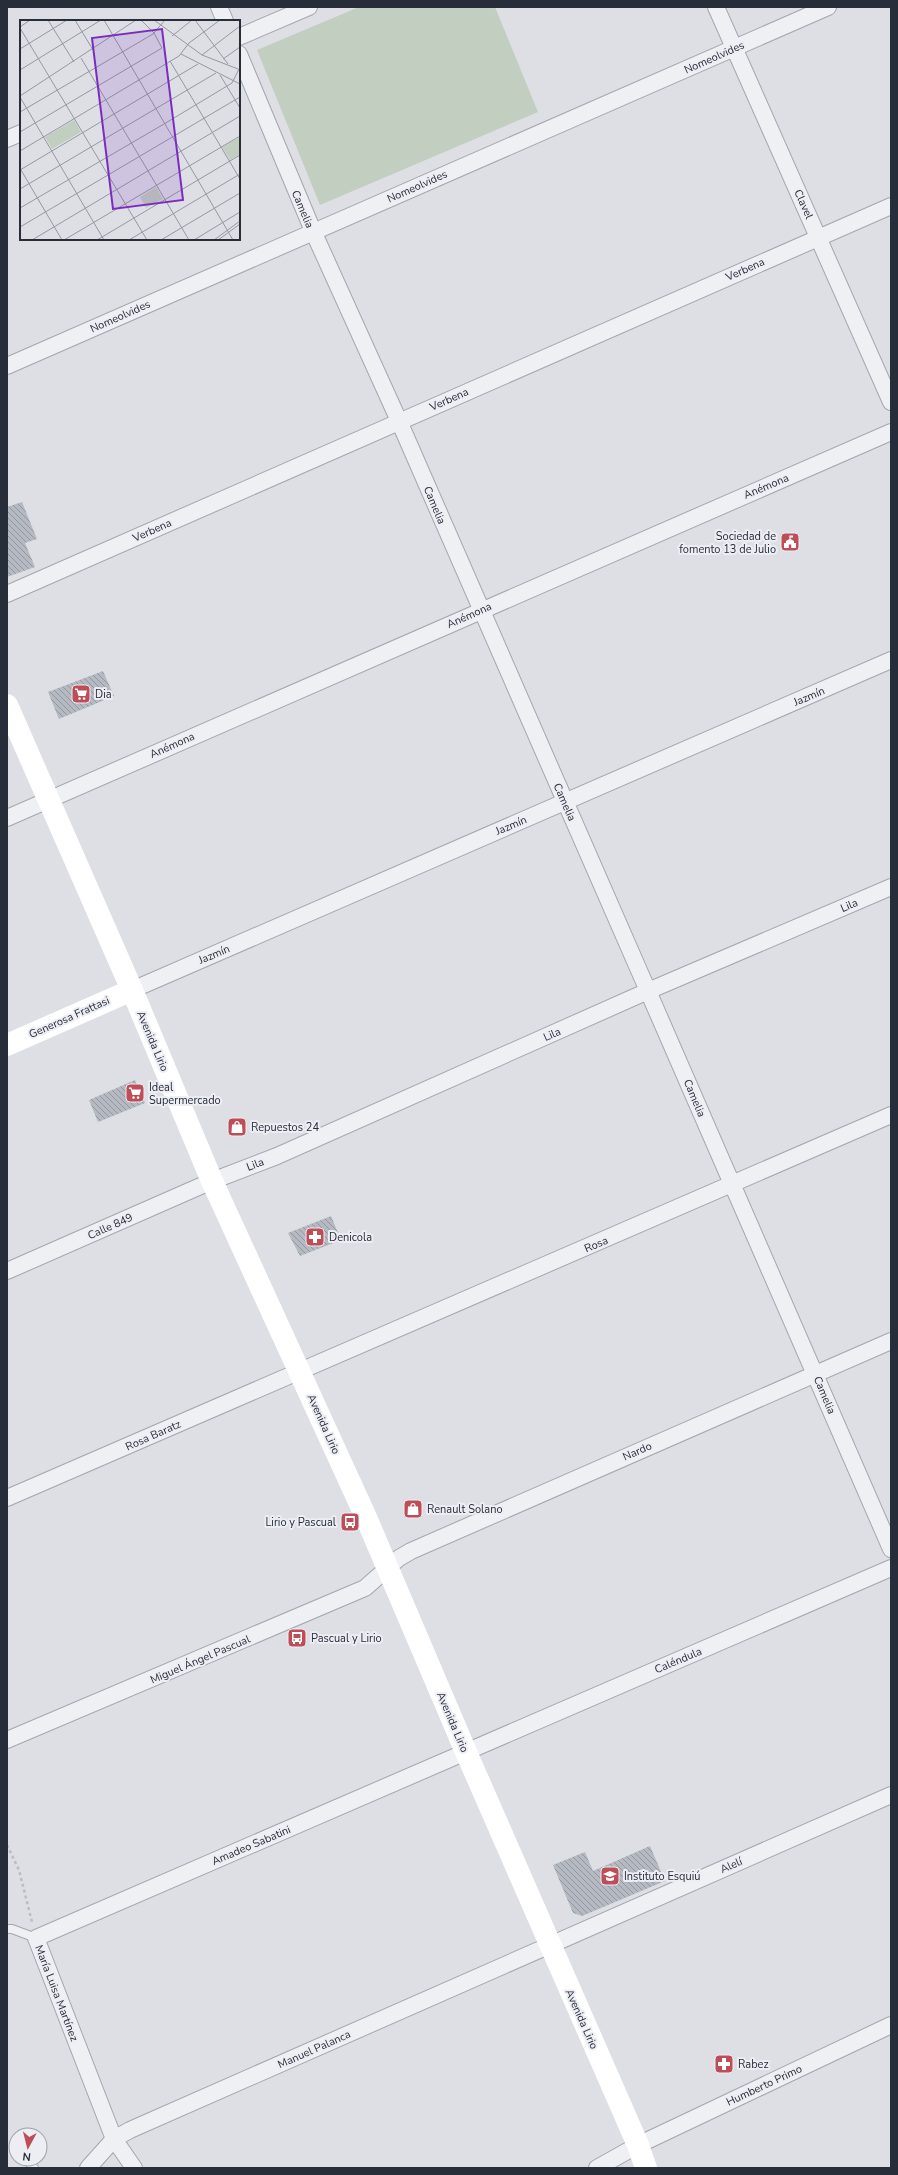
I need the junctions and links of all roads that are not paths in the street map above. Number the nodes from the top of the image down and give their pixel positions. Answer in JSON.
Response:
{"nodes":[{"id":1,"x":219,"y":7,"type":"edge"},
{"id":2,"x":309,"y":7,"type":"edge"},
{"id":3,"x":716,"y":7,"type":"edge"},
{"id":4,"x":828,"y":7,"type":"edge"},
{"id":5,"x":225,"y":20,"type":"edge"},
{"id":6,"x":240,"y":38,"type":"edge"},
{"id":7,"x":734,"y":48,"type":"junction"},
{"id":8,"x":240,"y":56,"type":"edge"},
{"id":9,"x":20,"y":133,"type":"edge"},
{"id":10,"x":7,"y":139,"type":"edge"},
{"id":11,"x":891,"y":206,"type":"edge"},
{"id":12,"x":313,"y":231,"type":"junction"},
{"id":13,"x":819,"y":237,"type":"junction"},
{"id":14,"x":7,"y":366,"type":"edge"},
{"id":15,"x":891,"y":402,"type":"edge"},
{"id":16,"x":399,"y":421,"type":"junction"},
{"id":17,"x":891,"y":432,"type":"edge"},
{"id":18,"x":7,"y":594,"type":"edge"},
{"id":19,"x":480,"y":610,"type":"junction"},
{"id":20,"x":891,"y":660,"type":"edge"},
{"id":21,"x":7,"y":705,"type":"edge"},
{"id":22,"x":48,"y":800,"type":"junction"},
{"id":23,"x":565,"y":802,"type":"junction"},
{"id":24,"x":7,"y":818,"type":"edge"},
{"id":25,"x":891,"y":887,"type":"edge"},
{"id":26,"x":132,"y":990,"type":"junction"},
{"id":27,"x":648,"y":991,"type":"junction"},
{"id":28,"x":7,"y":1044,"type":"edge"},
{"id":29,"x":891,"y":1115,"type":"edge"},
{"id":30,"x":212,"y":1181,"type":"junction"},
{"id":31,"x":732,"y":1185,"type":"junction"},
{"id":32,"x":7,"y":1271,"type":"edge"},
{"id":33,"x":891,"y":1341,"type":"edge"},
{"id":34,"x":300,"y":1371,"type":"junction"},
{"id":35,"x":816,"y":1373,"type":"junction"},
{"id":36,"x":7,"y":1498,"type":"edge"},
{"id":37,"x":891,"y":1549,"type":"edge"},
{"id":38,"x":387,"y":1568,"type":"junction"},
{"id":39,"x":891,"y":1568,"type":"edge"},
{"id":40,"x":7,"y":1740,"type":"edge"},
{"id":41,"x":466,"y":1752,"type":"junction"},
{"id":42,"x":891,"y":1795,"type":"edge"},
{"id":43,"x":7,"y":1929,"type":"edge"},
{"id":44,"x":36,"y":1938,"type":"junction"},
{"id":45,"x":550,"y":1944,"type":"junction"},
{"id":46,"x":891,"y":2025,"type":"edge"},
{"id":47,"x":114,"y":2139,"type":"junction"},
{"id":48,"x":638,"y":2145,"type":"junction"},
{"id":49,"x":88,"y":2168,"type":"edge"},
{"id":50,"x":134,"y":2168,"type":"edge"},
{"id":51,"x":597,"y":2168,"type":"edge"},
{"id":52,"x":646,"y":2168,"type":"edge"}],
"edges":[{"from":1,"to":5,"type":"street"},
{"from":2,"to":6,"type":"street"},
{"from":3,"to":7,"type":"street","name":"Clavel"},
{"from":4,"to":7,"type":"street","name":"Nomeolvides"},
{"from":7,"to":12,"type":"street","name":"Nomeolvides"},
{"from":7,"to":13,"type":"street","name":"Clavel"},
{"from":8,"to":12,"type":"street","name":"Camelia"},
{"from":9,"to":10,"type":"street"},
{"from":11,"to":13,"type":"street","name":"Verbena"},
{"from":12,"to":14,"type":"street","name":"Nomeolvides"},
{"from":12,"to":16,"type":"street","name":"Camelia"},
{"from":13,"to":15,"type":"street","name":"Clavel"},
{"from":13,"to":16,"type":"street","name":"Verbena"},
{"from":16,"to":18,"type":"street","name":"Verbena"},
{"from":16,"to":19,"type":"street","name":"Camelia"},
{"from":17,"to":19,"type":"street","name":"Anémona"},
{"from":19,"to":22,"type":"street","name":"Anémona"},
{"from":19,"to":23,"type":"street","name":"Camelia"},
{"from":20,"to":23,"type":"street","name":"Jazmín"},
{"from":21,"to":22,"type":"main road","name":"Avenida Lirio"},
{"from":22,"to":24,"type":"street","name":"Anémona"},
{"from":22,"to":26,"type":"main road","name":"Avenida Lirio"},
{"from":23,"to":26,"type":"street","name":"Jazmín"},
{"from":23,"to":27,"type":"street","name":"Camelia"},
{"from":25,"to":27,"type":"street","name":"Lila"},
{"from":26,"to":28,"type":"main road","name":"Generosa Frattasi"},
{"from":26,"to":30,"type":"main road","name":"Avenida Lirio"},
{"from":27,"to":30,"type":"street","name":"Lila"},
{"from":27,"to":31,"type":"street","name":"Camelia"},
{"from":29,"to":31,"type":"street","name":"Rosa"},
{"from":30,"to":32,"type":"street","name":"Calle 849"},
{"from":30,"to":34,"type":"main road","name":"Avenida Lirio"},
{"from":31,"to":34,"type":"street","name":"Rosa"},
{"from":31,"to":35,"type":"street","name":"Camelia"},
{"from":33,"to":35,"type":"street","name":"Nardo"},
{"from":34,"to":36,"type":"street","name":"Rosa Baratz"},
{"from":34,"to":38,"type":"main road","name":"Avenida Lirio"},
{"from":35,"to":37,"type":"street","name":"Camelia"},
{"from":35,"to":38,"type":"street","name":"Nardo"},
{"from":38,"to":40,"type":"street","name":"Miguel Ángel Pascual"},
{"from":38,"to":41,"type":"main road","name":"Avenida Lirio"},
{"from":39,"to":41,"type":"street","name":"Caléndula"},
{"from":41,"to":44,"type":"street","name":"Amadeo Sabatini"},
{"from":41,"to":45,"type":"main road","name":"Avenida Lirio"},
{"from":42,"to":45,"type":"street","name":"Alelí"},
{"from":43,"to":44,"type":"lane"},
{"from":44,"to":47,"type":"street","name":"María Luisa Martínez"},
{"from":45,"to":47,"type":"street","name":"Manuel Palanca"},
{"from":45,"to":48,"type":"main road","name":"Avenida Lirio"},
{"from":46,"to":48,"type":"street","name":"Humberto Primo"},
{"from":47,"to":49,"type":"street","name":"Manuel Palanca"},
{"from":47,"to":50,"type":"street","name":"María Luisa Martínez"},
{"from":48,"to":51,"type":"street","name":"Humberto Primo"},
{"from":48,"to":52,"type":"main road","name":"Avenida Lirio"}]}
